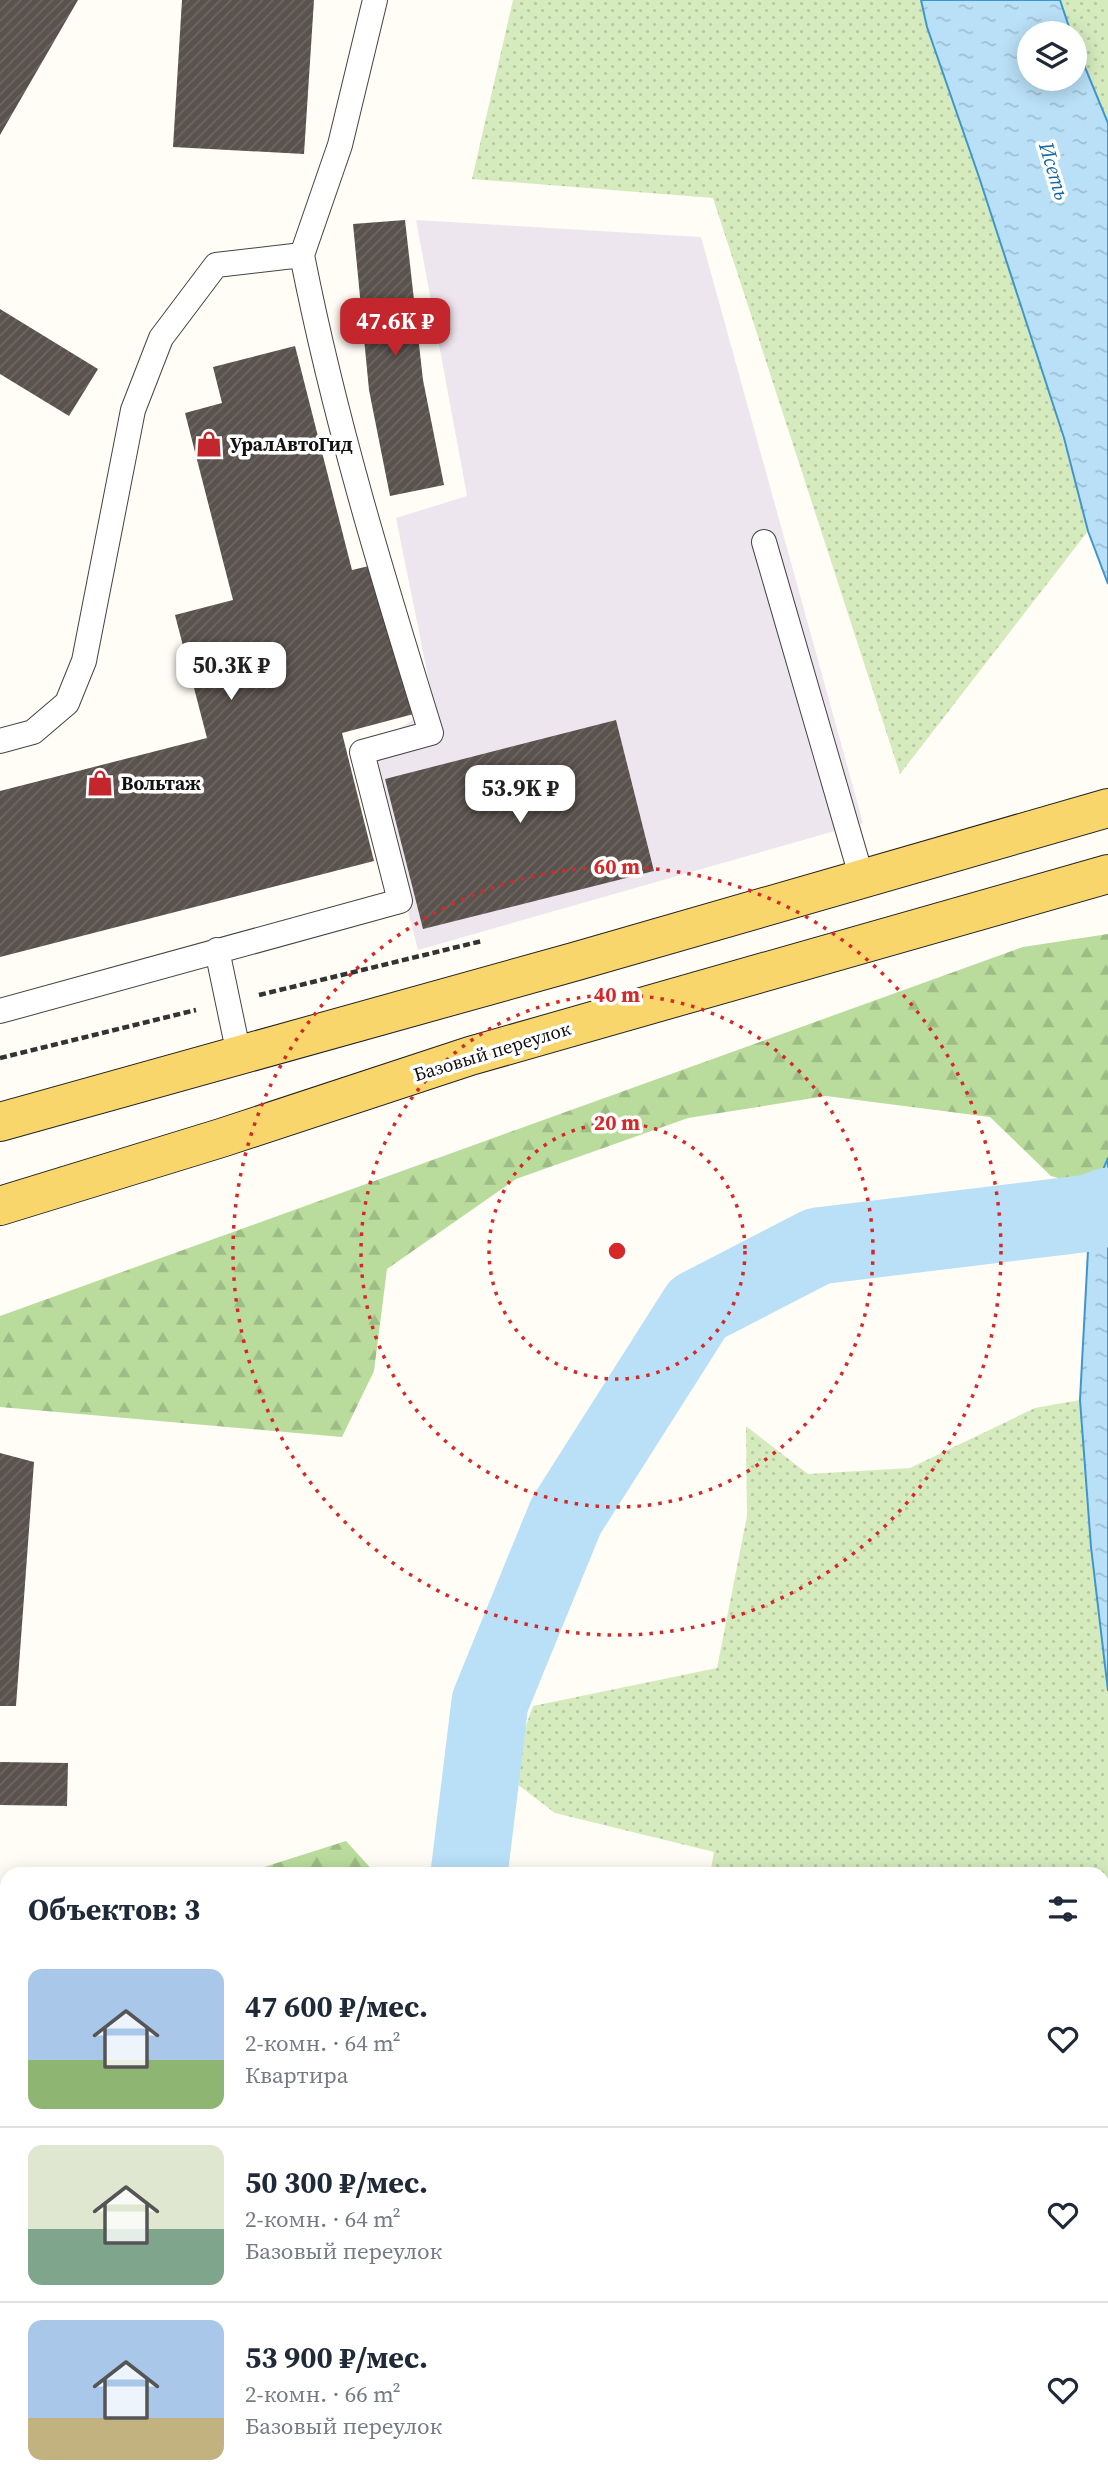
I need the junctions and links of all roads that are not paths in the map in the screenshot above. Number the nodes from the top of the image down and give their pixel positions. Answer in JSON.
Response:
{"nodes":[{"id":1,"x":375,"y":0,"type":"edge"},
{"id":2,"x":302,"y":255,"type":"junction"},
{"id":3,"x":764,"y":542,"type":"dead end"},
{"id":4,"x":0,"y":741,"type":"edge"},
{"id":5,"x":1101,"y":810,"type":"edge"},
{"id":6,"x":1108,"y":874,"type":"edge"},
{"id":7,"x":862,"y":879,"type":"junction"},
{"id":8,"x":216,"y":950,"type":"junction"},
{"id":9,"x":0,"y":1011,"type":"edge"},
{"id":10,"x":239,"y":1055,"type":"junction"},
{"id":11,"x":0,"y":1122,"type":"edge"},
{"id":12,"x":0,"y":1206,"type":"edge"}],
"edges":[{"from":1,"to":2,"type":"lane"},
{"from":2,"to":4,"type":"lane"},
{"from":2,"to":8,"type":"lane"},
{"from":3,"to":7,"type":"lane"},
{"from":5,"to":7,"type":"main road"},
{"from":6,"to":12,"type":"main road","name":"Базовый переулок"},
{"from":7,"to":10,"type":"main road"},
{"from":8,"to":9,"type":"lane"},
{"from":8,"to":10,"type":"lane"},
{"from":10,"to":11,"type":"main road"}]}
